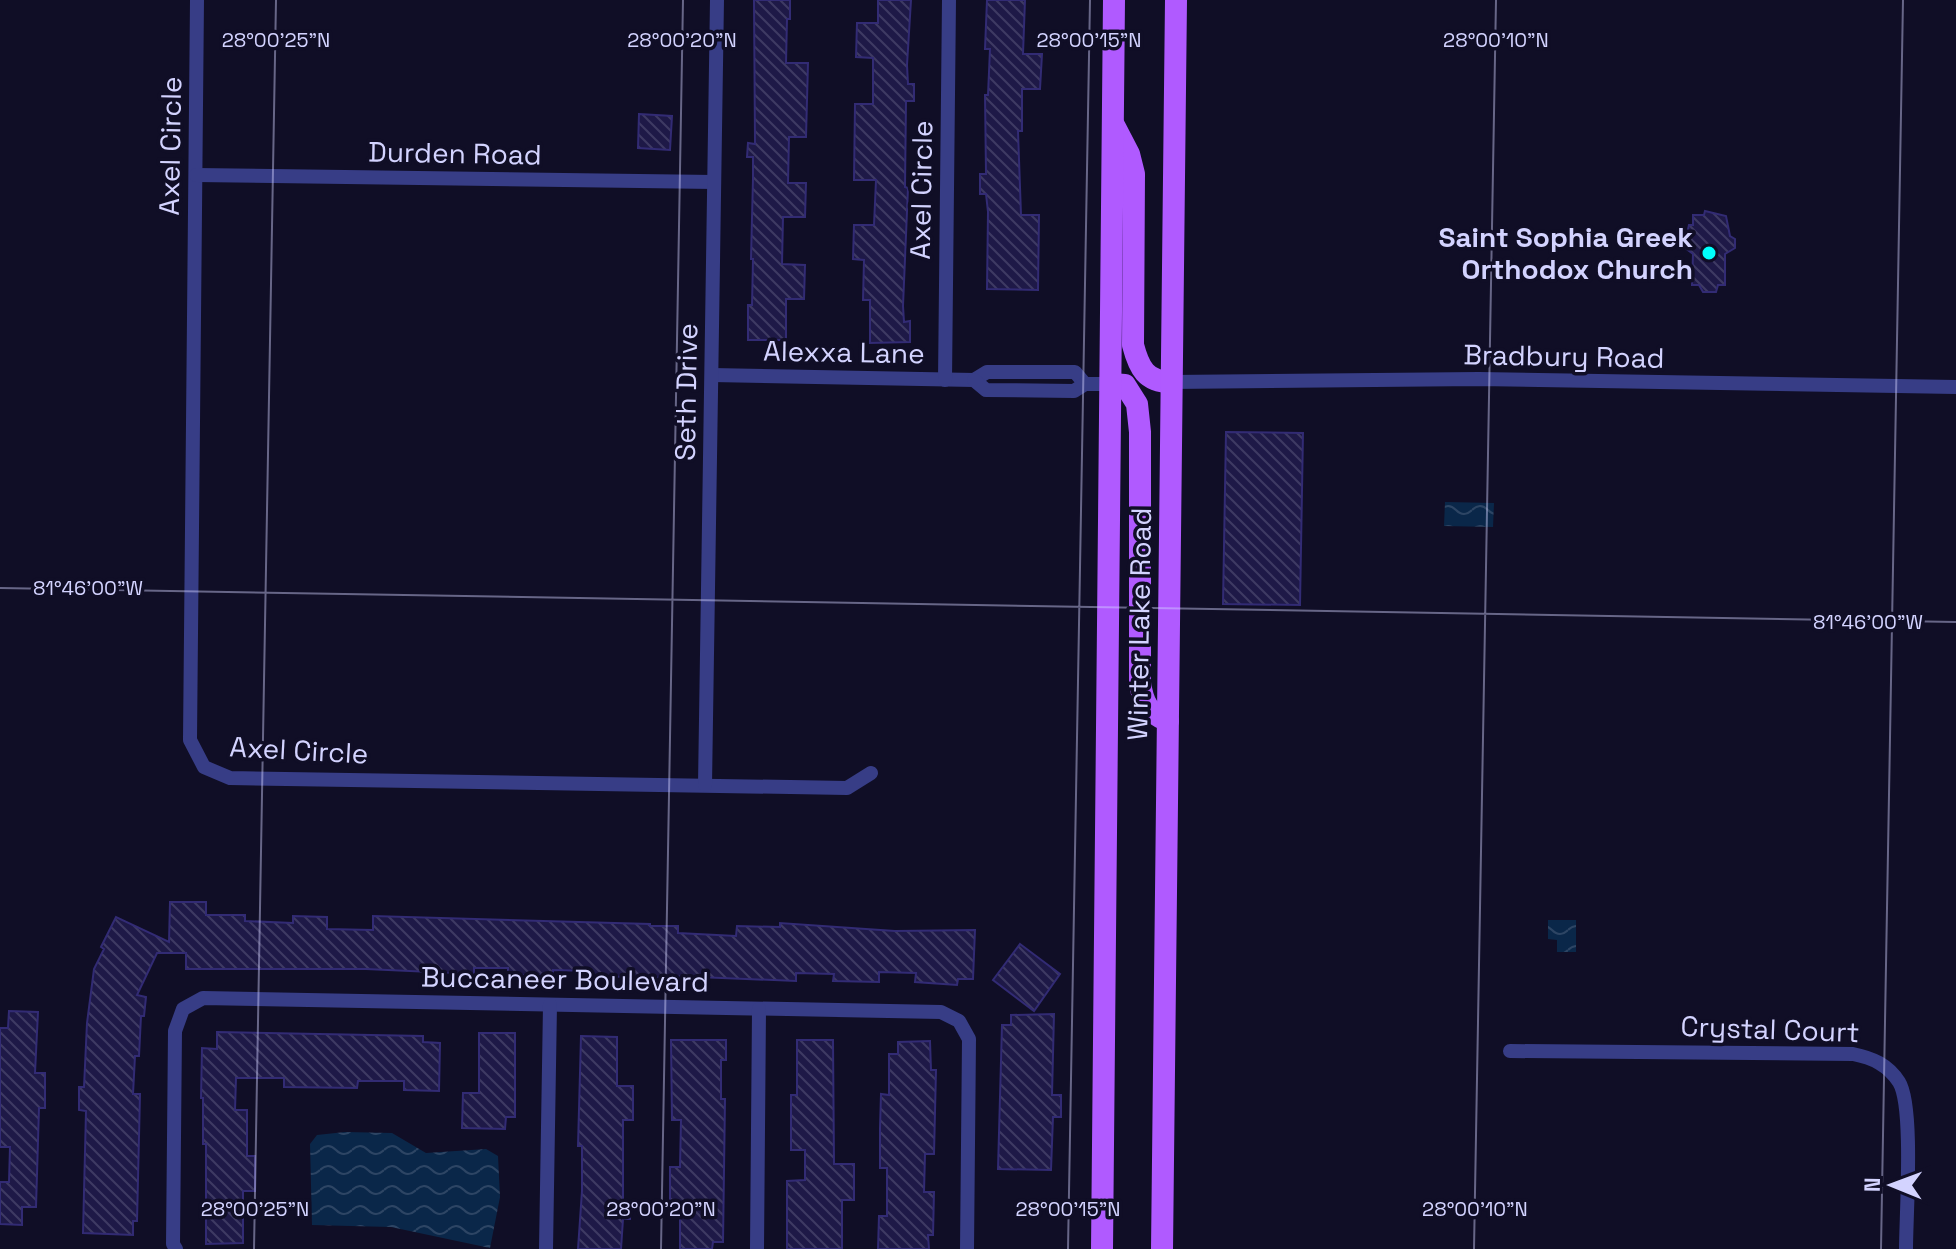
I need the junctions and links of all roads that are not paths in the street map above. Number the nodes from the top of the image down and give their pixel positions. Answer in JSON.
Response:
{"nodes":[{"id":1,"x":197,"y":0,"type":"edge"},
{"id":2,"x":717,"y":0,"type":"edge"},
{"id":3,"x":949,"y":0,"type":"edge"},
{"id":4,"x":1114,"y":0,"type":"edge"},
{"id":5,"x":1176,"y":0,"type":"edge"},
{"id":6,"x":1113,"y":124,"type":"junction"},
{"id":7,"x":196,"y":175,"type":"junction"},
{"id":8,"x":714,"y":182,"type":"junction"},
{"id":9,"x":712,"y":375,"type":"junction"},
{"id":10,"x":945,"y":380,"type":"junction"},
{"id":11,"x":1171,"y":382,"type":"junction"},
{"id":12,"x":1111,"y":384,"type":"junction"},
{"id":13,"x":1956,"y":387,"type":"edge"},
{"id":14,"x":1168,"y":721,"type":"junction"},
{"id":15,"x":871,"y":773,"type":"dead end"},
{"id":16,"x":705,"y":785,"type":"junction"},
{"id":17,"x":550,"y":1005,"type":"junction"},
{"id":18,"x":759,"y":1009,"type":"junction"},
{"id":19,"x":1510,"y":1051,"type":"dead end"},
{"id":20,"x":176,"y":1249,"type":"edge"},
{"id":21,"x":546,"y":1249,"type":"edge"},
{"id":22,"x":757,"y":1249,"type":"edge"},
{"id":23,"x":967,"y":1249,"type":"edge"},
{"id":24,"x":1102,"y":1249,"type":"edge"},
{"id":25,"x":1162,"y":1249,"type":"edge"},
{"id":26,"x":1906,"y":1249,"type":"edge"}],
"edges":[{"from":1,"to":7,"type":"street","name":"Axel Circle"},
{"from":2,"to":8,"type":"street","name":"Seth Drive"},
{"from":3,"to":10,"type":"street","name":"Axel Circle"},
{"from":4,"to":6,"type":"main road","name":"Winter Lake Road"},
{"from":5,"to":11,"type":"main road","name":"Winter Lake Road"},
{"from":6,"to":11,"type":"main road"},
{"from":6,"to":12,"type":"main road","name":"Winter Lake Road"},
{"from":7,"to":8,"type":"street","name":"Durden Road"},
{"from":7,"to":16,"type":"street","name":"Axel Circle"},
{"from":8,"to":9,"type":"street","name":"Seth Drive"},
{"from":9,"to":10,"type":"street","name":"Alexxa Lane"},
{"from":9,"to":16,"type":"street","name":"Seth Drive"},
{"from":10,"to":12,"type":"street","name":"Alexxa Lane"},
{"from":11,"to":13,"type":"street","name":"Bradbury Road"},
{"from":11,"to":14,"type":"main road","name":"Winter Lake Road"},
{"from":12,"to":14,"type":"main road"},
{"from":12,"to":24,"type":"main road","name":"Winter Lake Road"},
{"from":14,"to":25,"type":"main road","name":"Winter Lake Road"},
{"from":15,"to":16,"type":"street","name":"Axel Circle"},
{"from":17,"to":18,"type":"street","name":"Buccaneer Boulevard"},
{"from":17,"to":20,"type":"street","name":"Buccaneer Boulevard"},
{"from":17,"to":21,"type":"street"},
{"from":18,"to":22,"type":"street"},
{"from":18,"to":23,"type":"street","name":"Buccaneer Boulevard"},
{"from":19,"to":26,"type":"street","name":"Crystal Court"}]}
